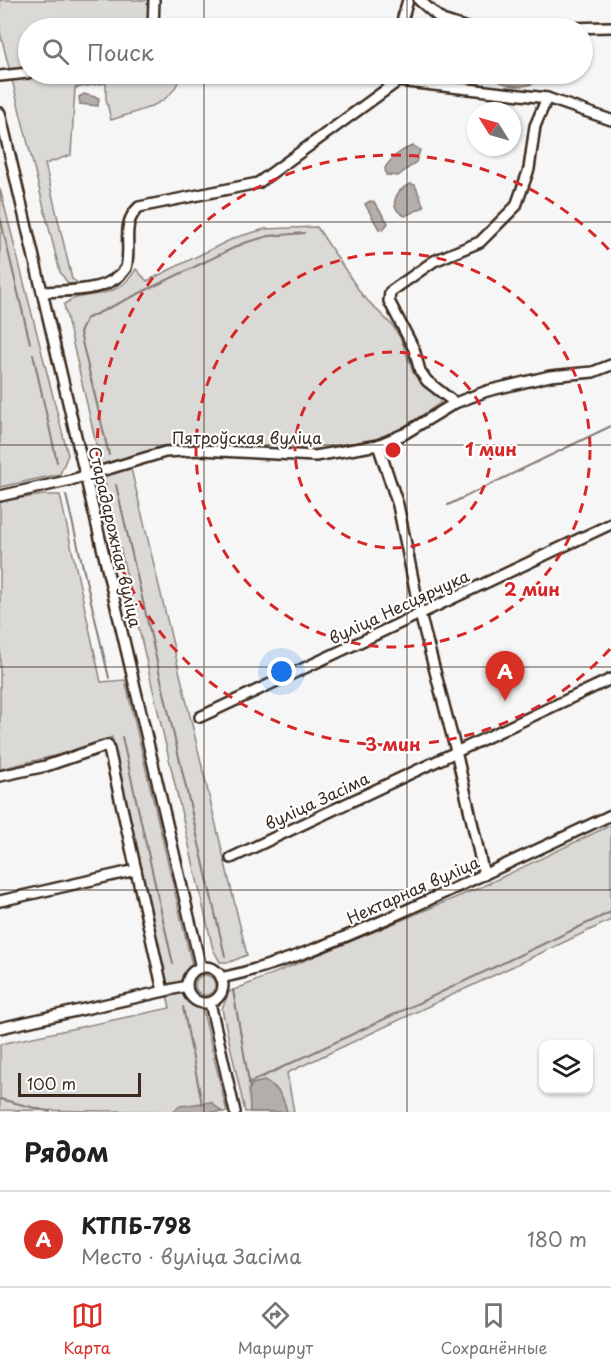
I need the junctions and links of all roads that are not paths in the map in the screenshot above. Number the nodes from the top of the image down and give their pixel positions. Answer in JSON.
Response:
{"nodes":[{"id":1,"x":154,"y":0,"type":"edge"},
{"id":2,"x":408,"y":0,"type":"edge"},
{"id":3,"x":419,"y":0,"type":"edge"},
{"id":4,"x":153,"y":18,"type":"edge"},
{"id":5,"x":403,"y":18,"type":"edge"},
{"id":6,"x":440,"y":18,"type":"edge"},
{"id":7,"x":593,"y":27,"type":"edge"},
{"id":8,"x":611,"y":27,"type":"edge"},
{"id":9,"x":18,"y":74,"type":"edge"},
{"id":10,"x":0,"y":76,"type":"edge"},
{"id":11,"x":389,"y":84,"type":"edge"},
{"id":12,"x":448,"y":84,"type":"edge"},
{"id":13,"x":547,"y":98,"type":"junction"},
{"id":14,"x":0,"y":113,"type":"edge"},
{"id":15,"x":611,"y":120,"type":"edge"},
{"id":16,"x":5,"y":157,"type":"edge"},
{"id":17,"x":43,"y":292,"type":"junction"},
{"id":18,"x":611,"y":365,"type":"edge"},
{"id":19,"x":455,"y":403,"type":"junction"},
{"id":20,"x":378,"y":445,"type":"junction"},
{"id":21,"x":85,"y":475,"type":"junction"},
{"id":22,"x":0,"y":496,"type":"edge"},
{"id":23,"x":611,"y":524,"type":"edge"},
{"id":24,"x":420,"y":614,"type":"junction"},
{"id":25,"x":611,"y":679,"type":"edge"},
{"id":26,"x":200,"y":717,"type":"dead end"},
{"id":27,"x":456,"y":751,"type":"junction"},
{"id":28,"x":0,"y":776,"type":"edge"},
{"id":29,"x":611,"y":815,"type":"edge"},
{"id":30,"x":231,"y":858,"type":"dead end"},
{"id":31,"x":136,"y":870,"type":"junction"},
{"id":32,"x":484,"y":875,"type":"junction"},
{"id":33,"x":0,"y":901,"type":"edge"},
{"id":34,"x":201,"y":968,"type":"junction"},
{"id":35,"x":221,"y":978,"type":"junction"},
{"id":36,"x":187,"y":986,"type":"junction"},
{"id":37,"x":163,"y":991,"type":"junction"},
{"id":38,"x":210,"y":1003,"type":"junction"},
{"id":39,"x":0,"y":1028,"type":"edge"},
{"id":40,"x":235,"y":1112,"type":"edge"}],
"edges":[{"from":1,"to":4,"type":"street"},
{"from":2,"to":5,"type":"street"},
{"from":3,"to":6,"type":"street"},
{"from":7,"to":8,"type":"street"},
{"from":9,"to":10,"type":"street"},
{"from":11,"to":17,"type":"street"},
{"from":12,"to":13,"type":"street"},
{"from":13,"to":15,"type":"street"},
{"from":13,"to":19,"type":"street"},
{"from":14,"to":16,"type":"street","name":"Старадарожная вуліца"},
{"from":16,"to":17,"type":"street","name":"Старадарожная вуліца"},
{"from":17,"to":21,"type":"street","name":"Старадарожная вуліца"},
{"from":18,"to":19,"type":"street","name":"Пятроўская вуліца"},
{"from":19,"to":20,"type":"street","name":"Пятроўская вуліца"},
{"from":20,"to":21,"type":"street","name":"Пятроўская вуліца"},
{"from":20,"to":24,"type":"street"},
{"from":21,"to":22,"type":"street","name":"Пятроўская вуліца"},
{"from":21,"to":34,"type":"street","name":"Старадарожная вуліца"},
{"from":23,"to":24,"type":"street","name":"вуліца Несцярчука"},
{"from":24,"to":26,"type":"street","name":"вуліца Несцярчука"},
{"from":24,"to":27,"type":"street"},
{"from":25,"to":27,"type":"street","name":"вуліца Засіма"},
{"from":27,"to":30,"type":"street","name":"вуліца Засіма"},
{"from":27,"to":32,"type":"street"},
{"from":28,"to":31,"type":"street"},
{"from":29,"to":32,"type":"street","name":"Нектарная вуліца"},
{"from":31,"to":33,"type":"street"},
{"from":31,"to":37,"type":"street"},
{"from":32,"to":35,"type":"street","name":"Нектарная вуліца"},
{"from":34,"to":35,"type":"street"},
{"from":34,"to":36,"type":"street"},
{"from":35,"to":38,"type":"street"},
{"from":36,"to":37,"type":"street"},
{"from":36,"to":38,"type":"street"},
{"from":37,"to":39,"type":"street"},
{"from":38,"to":40,"type":"street"}]}
